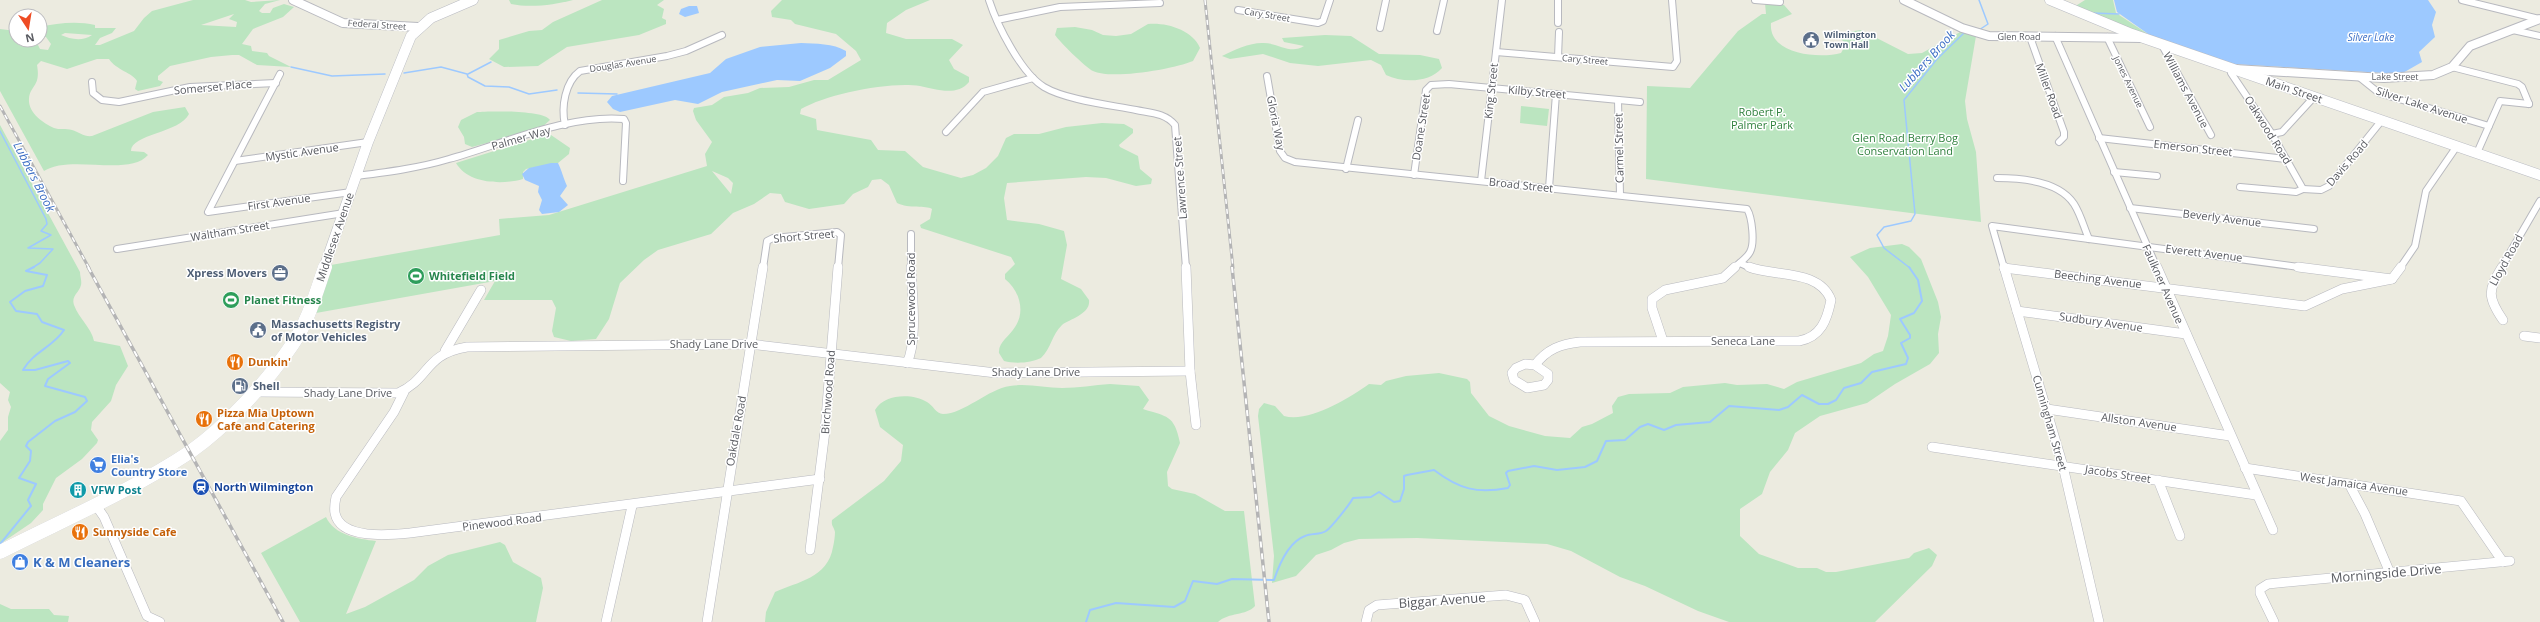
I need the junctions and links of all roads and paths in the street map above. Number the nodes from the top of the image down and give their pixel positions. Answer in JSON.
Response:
{"nodes":[{"id":1,"x":293,"y":0,"type":"edge"},
{"id":2,"x":473,"y":0,"type":"edge"},
{"id":3,"x":989,"y":0,"type":"edge"},
{"id":4,"x":1330,"y":0,"type":"edge"},
{"id":5,"x":1386,"y":0,"type":"edge"},
{"id":6,"x":1444,"y":0,"type":"edge"},
{"id":7,"x":1502,"y":0,"type":"edge"},
{"id":8,"x":1558,"y":0,"type":"edge"},
{"id":9,"x":1672,"y":0,"type":"edge"},
{"id":10,"x":1755,"y":0,"type":"edge"},
{"id":11,"x":1904,"y":0,"type":"edge"},
{"id":12,"x":2050,"y":0,"type":"edge"},
{"id":13,"x":2462,"y":0,"type":"edge"},
{"id":14,"x":1780,"y":2,"type":"dead end"},
{"id":15,"x":1160,"y":3,"type":"dead end"},
{"id":16,"x":1238,"y":10,"type":"dead end"},
{"id":17,"x":2539,"y":19,"type":"edge"},
{"id":18,"x":997,"y":20,"type":"junction"},
{"id":19,"x":1558,"y":23,"type":"dead end"},
{"id":20,"x":418,"y":27,"type":"junction"},
{"id":21,"x":1380,"y":28,"type":"dead end"},
{"id":22,"x":2514,"y":30,"type":"junction"},
{"id":23,"x":1438,"y":31,"type":"dead end"},
{"id":24,"x":1559,"y":32,"type":"dead end"},
{"id":25,"x":722,"y":34,"type":"dead end"},
{"id":26,"x":2055,"y":36,"type":"junction"},
{"id":27,"x":2540,"y":36,"type":"edge"},
{"id":28,"x":2107,"y":37,"type":"junction"},
{"id":29,"x":2030,"y":38,"type":"junction"},
{"id":30,"x":2143,"y":38,"type":"junction"},
{"id":31,"x":2162,"y":45,"type":"junction"},
{"id":32,"x":1496,"y":52,"type":"junction"},
{"id":33,"x":1558,"y":57,"type":"junction"},
{"id":34,"x":2452,"y":67,"type":"junction"},
{"id":35,"x":2234,"y":69,"type":"junction"},
{"id":36,"x":280,"y":74,"type":"dead end"},
{"id":37,"x":1267,"y":76,"type":"dead end"},
{"id":38,"x":2360,"y":76,"type":"junction"},
{"id":39,"x":1033,"y":78,"type":"junction"},
{"id":40,"x":92,"y":82,"type":"dead end"},
{"id":41,"x":276,"y":83,"type":"junction"},
{"id":42,"x":1435,"y":84,"type":"joint"},
{"id":43,"x":1491,"y":88,"type":"junction"},
{"id":44,"x":1556,"y":94,"type":"junction"},
{"id":45,"x":2314,"y":97,"type":"junction"},
{"id":46,"x":1618,"y":100,"type":"junction"},
{"id":47,"x":1640,"y":102,"type":"dead end"},
{"id":48,"x":1358,"y":120,"type":"dead end"},
{"id":49,"x":2382,"y":120,"type":"junction"},
{"id":50,"x":565,"y":125,"type":"junction"},
{"id":51,"x":2489,"y":126,"type":"junction"},
{"id":52,"x":2150,"y":127,"type":"dead end"},
{"id":53,"x":946,"y":132,"type":"dead end"},
{"id":54,"x":2272,"y":134,"type":"junction"},
{"id":55,"x":2211,"y":135,"type":"dead end"},
{"id":56,"x":2099,"y":138,"type":"junction"},
{"id":57,"x":368,"y":142,"type":"junction"},
{"id":58,"x":2059,"y":142,"type":"dead end"},
{"id":59,"x":2457,"y":146,"type":"junction"},
{"id":60,"x":2477,"y":153,"type":"junction"},
{"id":61,"x":2286,"y":159,"type":"junction"},
{"id":62,"x":235,"y":161,"type":"junction"},
{"id":63,"x":1295,"y":162,"type":"joint"},
{"id":64,"x":1346,"y":168,"type":"junction"},
{"id":65,"x":2114,"y":172,"type":"junction"},
{"id":66,"x":1414,"y":175,"type":"junction"},
{"id":67,"x":2540,"y":175,"type":"edge"},
{"id":68,"x":356,"y":176,"type":"junction"},
{"id":69,"x":2157,"y":176,"type":"dead end"},
{"id":70,"x":1997,"y":178,"type":"dead end"},
{"id":71,"x":623,"y":181,"type":"dead end"},
{"id":72,"x":1481,"y":181,"type":"junction"},
{"id":73,"x":1549,"y":188,"type":"junction"},
{"id":74,"x":2240,"y":188,"type":"dead end"},
{"id":75,"x":2301,"y":191,"type":"junction"},
{"id":76,"x":351,"y":192,"type":"junction"},
{"id":77,"x":1620,"y":195,"type":"junction"},
{"id":78,"x":2540,"y":201,"type":"edge"},
{"id":79,"x":2130,"y":208,"type":"junction"},
{"id":80,"x":344,"y":213,"type":"junction"},
{"id":81,"x":1992,"y":226,"type":"joint"},
{"id":82,"x":2314,"y":230,"type":"dead end"},
{"id":83,"x":840,"y":233,"type":"joint"},
{"id":84,"x":911,"y":234,"type":"dead end"},
{"id":85,"x":2089,"y":239,"type":"junction"},
{"id":86,"x":768,"y":240,"type":"joint"},
{"id":87,"x":2146,"y":246,"type":"junction"},
{"id":88,"x":117,"y":249,"type":"dead end"},
{"id":89,"x":1740,"y":263,"type":"junction"},
{"id":90,"x":2004,"y":268,"type":"junction"},
{"id":91,"x":2392,"y":279,"type":"junction"},
{"id":92,"x":2165,"y":288,"type":"junction"},
{"id":93,"x":481,"y":290,"type":"dead end"},
{"id":94,"x":2016,"y":311,"type":"junction"},
{"id":95,"x":2503,"y":320,"type":"dead end"},
{"id":96,"x":2186,"y":334,"type":"junction"},
{"id":97,"x":2524,"y":336,"type":"dead end"},
{"id":98,"x":2540,"y":338,"type":"edge"},
{"id":99,"x":1663,"y":341,"type":"junction"},
{"id":100,"x":750,"y":344,"type":"junction"},
{"id":101,"x":445,"y":351,"type":"junction"},
{"id":102,"x":831,"y":354,"type":"junction"},
{"id":103,"x":907,"y":363,"type":"junction"},
{"id":104,"x":1534,"y":365,"type":"dead end"},
{"id":105,"x":1190,"y":371,"type":"junction"},
{"id":106,"x":254,"y":392,"type":"junction"},
{"id":107,"x":404,"y":392,"type":"junction"},
{"id":108,"x":2047,"y":409,"type":"junction"},
{"id":109,"x":1196,"y":425,"type":"dead end"},
{"id":110,"x":2230,"y":436,"type":"junction"},
{"id":111,"x":1932,"y":448,"type":"dead end"},
{"id":112,"x":2063,"y":466,"type":"junction"},
{"id":113,"x":2245,"y":468,"type":"junction"},
{"id":114,"x":820,"y":480,"type":"junction"},
{"id":115,"x":2158,"y":480,"type":"junction"},
{"id":116,"x":2349,"y":484,"type":"junction"},
{"id":117,"x":726,"y":493,"type":"junction"},
{"id":118,"x":2256,"y":495,"type":"junction"},
{"id":119,"x":94,"y":504,"type":"junction"},
{"id":120,"x":632,"y":506,"type":"junction"},
{"id":121,"x":2273,"y":530,"type":"dead end"},
{"id":122,"x":2180,"y":536,"type":"dead end"},
{"id":123,"x":810,"y":550,"type":"dead end"},
{"id":124,"x":0,"y":552,"type":"edge"},
{"id":125,"x":2507,"y":562,"type":"joint"},
{"id":126,"x":2390,"y":572,"type":"junction"},
{"id":127,"x":160,"y":622,"type":"edge"},
{"id":128,"x":606,"y":622,"type":"edge"},
{"id":129,"x":707,"y":622,"type":"edge"},
{"id":130,"x":1366,"y":622,"type":"edge"},
{"id":131,"x":1535,"y":622,"type":"edge"},
{"id":132,"x":2099,"y":622,"type":"edge"},
{"id":133,"x":2274,"y":622,"type":"edge"}],
"edges":[{"from":1,"to":20,"type":"street","name":"Federal Street"},
{"from":2,"to":20,"type":"main road","name":"Middlesex Avenue"},
{"from":3,"to":18,"type":"street","name":"Lawrence Street"},
{"from":4,"to":16,"type":"street","name":"Cary Street"},
{"from":5,"to":21,"type":"street"},
{"from":6,"to":23,"type":"street"},
{"from":7,"to":32,"type":"street","name":"King Street"},
{"from":8,"to":19,"type":"street"},
{"from":9,"to":33,"type":"street","name":"Cary Street"},
{"from":10,"to":14,"type":"street"},
{"from":11,"to":29,"type":"street","name":"Glen Road"},
{"from":12,"to":30,"type":"main road","name":"Main Street"},
{"from":13,"to":17,"type":"street"},
{"from":15,"to":18,"type":"street"},
{"from":17,"to":22,"type":"street","name":"Lake Street"},
{"from":18,"to":39,"type":"street","name":"Lawrence Street"},
{"from":20,"to":57,"type":"main road","name":"Middlesex Avenue"},
{"from":22,"to":27,"type":"street"},
{"from":22,"to":34,"type":"street","name":"Lake Street"},
{"from":24,"to":33,"type":"street"},
{"from":25,"to":50,"type":"street","name":"Douglas Avenue"},
{"from":26,"to":28,"type":"street","name":"Glen Road"},
{"from":26,"to":29,"type":"street","name":"Glen Road"},
{"from":26,"to":56,"type":"street","name":"Faulkner Avenue"},
{"from":28,"to":30,"type":"street","name":"Glen Road"},
{"from":28,"to":52,"type":"street","name":"Jones Avenue"},
{"from":29,"to":58,"type":"street","name":"Miller Road"},
{"from":30,"to":31,"type":"main road","name":"Main Street"},
{"from":31,"to":35,"type":"main road","name":"Main Street"},
{"from":31,"to":55,"type":"street","name":"Williams Avenue"},
{"from":32,"to":33,"type":"street","name":"Cary Street"},
{"from":32,"to":43,"type":"street","name":"King Street"},
{"from":34,"to":38,"type":"street","name":"Lake Street"},
{"from":34,"to":51,"type":"street"},
{"from":35,"to":38,"type":"street","name":"Lake Street"},
{"from":35,"to":45,"type":"main road","name":"Main Street"},
{"from":35,"to":54,"type":"street","name":"Oakwood Road"},
{"from":36,"to":41,"type":"street"},
{"from":37,"to":63,"type":"street","name":"Gloria Way"},
{"from":38,"to":51,"type":"street","name":"Silver Lake Avenue"},
{"from":39,"to":53,"type":"street"},
{"from":39,"to":105,"type":"street","name":"Lawrence Street"},
{"from":40,"to":41,"type":"street","name":"Somerset Place"},
{"from":41,"to":62,"type":"street"},
{"from":42,"to":43,"type":"street","name":"Kilby Street"},
{"from":42,"to":66,"type":"street","name":"Doane Street"},
{"from":43,"to":44,"type":"street","name":"Kilby Street"},
{"from":43,"to":72,"type":"street","name":"King Street"},
{"from":44,"to":46,"type":"street","name":"Kilby Street"},
{"from":44,"to":73,"type":"street"},
{"from":45,"to":49,"type":"main road","name":"Main Street"},
{"from":45,"to":54,"type":"street"},
{"from":46,"to":47,"type":"street","name":"Kilby Street"},
{"from":46,"to":77,"type":"street","name":"Carmel Street"},
{"from":48,"to":64,"type":"street"},
{"from":49,"to":59,"type":"main road","name":"Main Street"},
{"from":49,"to":75,"type":"street","name":"Davis Road"},
{"from":50,"to":68,"type":"street","name":"Palmer Way"},
{"from":50,"to":71,"type":"street","name":"Palmer Way"},
{"from":51,"to":60,"type":"street"},
{"from":54,"to":61,"type":"street","name":"Oakwood Road"},
{"from":56,"to":61,"type":"street","name":"Emerson Street"},
{"from":56,"to":65,"type":"street","name":"Faulkner Avenue"},
{"from":57,"to":62,"type":"street","name":"Mystic Avenue"},
{"from":57,"to":68,"type":"main road","name":"Middlesex Avenue"},
{"from":59,"to":60,"type":"main road","name":"Main Street"},
{"from":59,"to":91,"type":"street"},
{"from":60,"to":67,"type":"main road","name":"Main Street"},
{"from":61,"to":75,"type":"street","name":"Oakwood Road"},
{"from":62,"to":76,"type":"street","name":"First Avenue"},
{"from":63,"to":64,"type":"street","name":"Broad Street"},
{"from":64,"to":66,"type":"street","name":"Broad Street"},
{"from":65,"to":69,"type":"street"},
{"from":65,"to":79,"type":"street","name":"Faulkner Avenue"},
{"from":66,"to":72,"type":"street","name":"Broad Street"},
{"from":68,"to":76,"type":"main road","name":"Middlesex Avenue"},
{"from":70,"to":85,"type":"street"},
{"from":72,"to":73,"type":"street","name":"Broad Street"},
{"from":73,"to":77,"type":"street","name":"Broad Street"},
{"from":74,"to":75,"type":"street","name":"Davis Road"},
{"from":76,"to":80,"type":"main road","name":"Middlesex Avenue"},
{"from":77,"to":89,"type":"street","name":"Broad Street"},
{"from":78,"to":95,"type":"street","name":"Lloyd Road"},
{"from":79,"to":82,"type":"street","name":"Beverly Avenue"},
{"from":79,"to":87,"type":"street","name":"Faulkner Avenue"},
{"from":80,"to":88,"type":"street","name":"Waltham Street"},
{"from":80,"to":106,"type":"main road","name":"Middlesex Avenue"},
{"from":81,"to":85,"type":"street","name":"Everett Avenue"},
{"from":81,"to":90,"type":"street","name":"Cunningham Street"},
{"from":83,"to":86,"type":"street","name":"Short Street"},
{"from":83,"to":102,"type":"street","name":"Birchwood Road"},
{"from":84,"to":103,"type":"street","name":"Sprucewood Road"},
{"from":85,"to":87,"type":"street","name":"Everett Avenue"},
{"from":86,"to":100,"type":"street","name":"Oakdale Road"},
{"from":87,"to":91,"type":"street","name":"Everett Avenue"},
{"from":87,"to":92,"type":"street","name":"Faulkner Avenue"},
{"from":89,"to":99,"type":"street"},
{"from":89,"to":99,"type":"street","name":"Seneca Lane"},
{"from":90,"to":92,"type":"street","name":"Beeching Avenue"},
{"from":90,"to":94,"type":"street","name":"Cunningham Street"},
{"from":91,"to":92,"type":"street","name":"Beeching Avenue"},
{"from":92,"to":96,"type":"street","name":"Faulkner Avenue"},
{"from":93,"to":101,"type":"street"},
{"from":94,"to":96,"type":"street","name":"Sudbury Avenue"},
{"from":94,"to":108,"type":"street","name":"Cunningham Street"},
{"from":96,"to":110,"type":"street","name":"Faulkner Avenue"},
{"from":97,"to":98,"type":"street"},
{"from":99,"to":104,"type":"street","name":"Seneca Lane"},
{"from":100,"to":101,"type":"street","name":"Shady Lane Drive"},
{"from":100,"to":102,"type":"street","name":"Shady Lane Drive"},
{"from":100,"to":117,"type":"street","name":"Oakdale Road"},
{"from":101,"to":107,"type":"street","name":"Shady Lane Drive"},
{"from":102,"to":103,"type":"street","name":"Shady Lane Drive"},
{"from":102,"to":114,"type":"street","name":"Birchwood Road"},
{"from":103,"to":105,"type":"street","name":"Shady Lane Drive"},
{"from":105,"to":109,"type":"street","name":"Lawrence Street"},
{"from":106,"to":107,"type":"street","name":"Shady Lane Drive"},
{"from":106,"to":119,"type":"main road","name":"Middlesex Avenue"},
{"from":107,"to":120,"type":"street","name":"Pinewood Road"},
{"from":108,"to":110,"type":"street","name":"Allston Avenue"},
{"from":108,"to":112,"type":"street","name":"Cunningham Street"},
{"from":110,"to":113,"type":"street","name":"Faulkner Avenue"},
{"from":111,"to":112,"type":"street","name":"Jacobs Street"},
{"from":112,"to":115,"type":"street","name":"Jacobs Street"},
{"from":112,"to":132,"type":"street","name":"Cunningham Street"},
{"from":113,"to":116,"type":"street","name":"West Jamaica Avenue"},
{"from":113,"to":118,"type":"street","name":"Faulkner Avenue"},
{"from":114,"to":117,"type":"street","name":"Pinewood Road"},
{"from":114,"to":123,"type":"street","name":"Birchwood Road"},
{"from":115,"to":118,"type":"street","name":"Jacobs Street"},
{"from":115,"to":122,"type":"street"},
{"from":116,"to":125,"type":"street","name":"West Jamaica Avenue"},
{"from":116,"to":126,"type":"street"},
{"from":117,"to":120,"type":"street","name":"Pinewood Road"},
{"from":117,"to":129,"type":"street","name":"Oakdale Road"},
{"from":118,"to":121,"type":"street","name":"Faulkner Avenue"},
{"from":119,"to":124,"type":"main road","name":"Middlesex Avenue"},
{"from":119,"to":127,"type":"street"},
{"from":120,"to":128,"type":"street"},
{"from":125,"to":126,"type":"street","name":"Morningside Drive"},
{"from":126,"to":133,"type":"street","name":"Morningside Drive"},
{"from":130,"to":131,"type":"street","name":"Biggar Avenue"}]}
